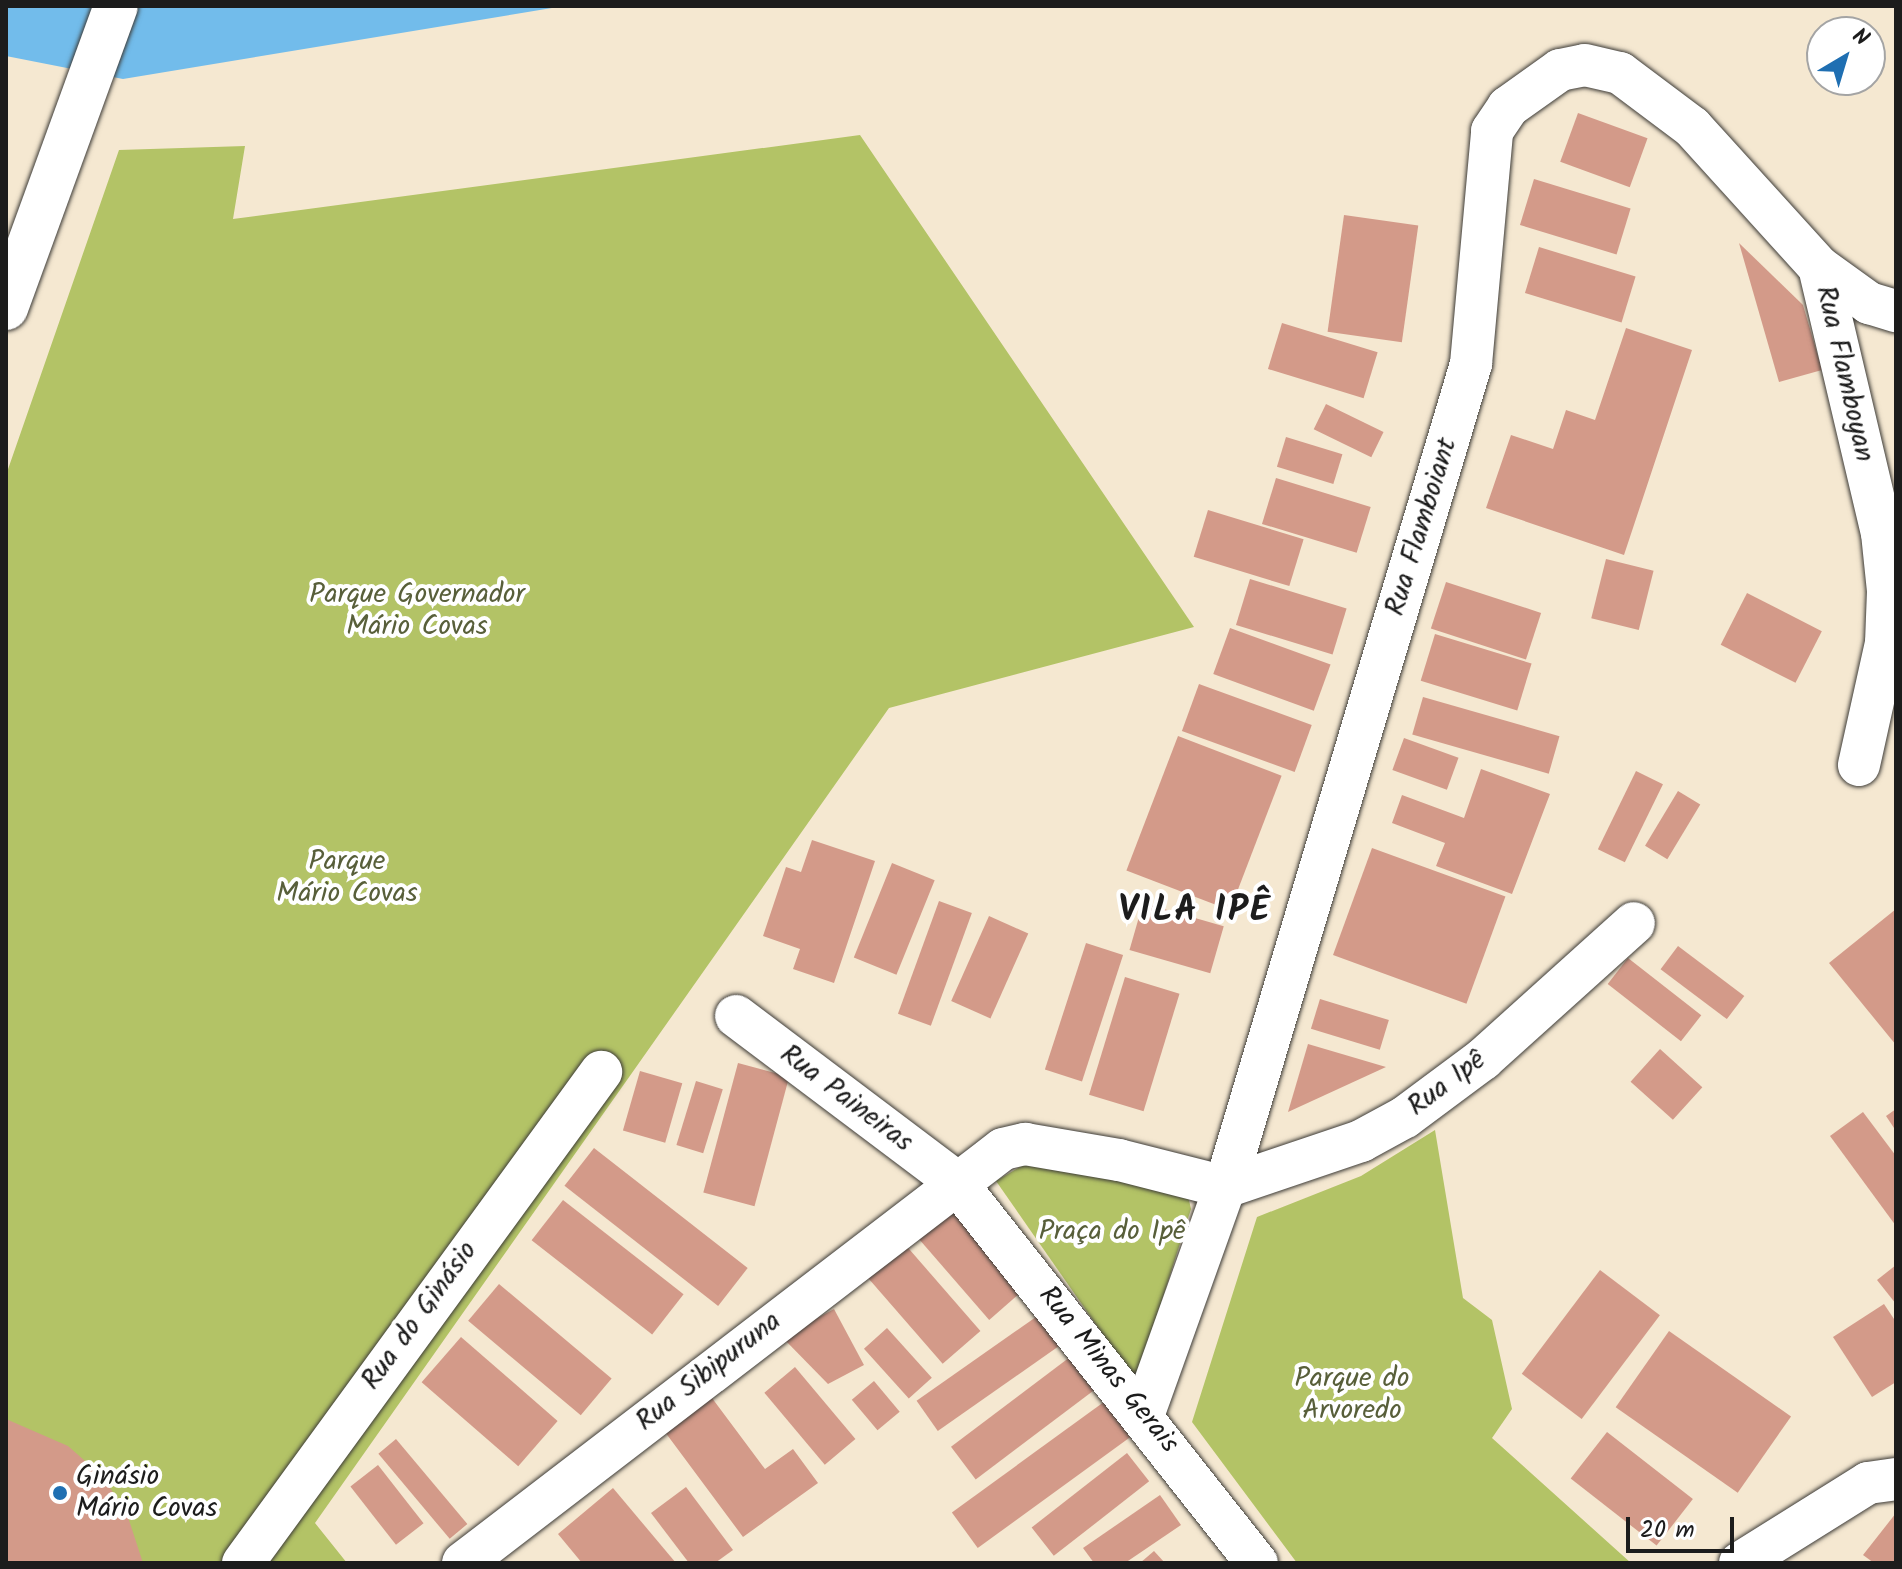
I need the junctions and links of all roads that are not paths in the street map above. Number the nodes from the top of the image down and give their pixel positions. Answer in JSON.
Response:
{"nodes":[{"id":1,"x":116,"y":6,"type":"edge"},
{"id":2,"x":1819,"y":267,"type":"junction"},
{"id":3,"x":6,"y":308,"type":"edge"},
{"id":4,"x":1896,"y":311,"type":"edge"},
{"id":5,"x":1859,"y":765,"type":"dead end"},
{"id":6,"x":1634,"y":923,"type":"dead end"},
{"id":7,"x":736,"y":1016,"type":"dead end"},
{"id":8,"x":601,"y":1072,"type":"dead end"},
{"id":9,"x":955,"y":1181,"type":"junction"},
{"id":10,"x":1225,"y":1187,"type":"junction"},
{"id":11,"x":1144,"y":1413,"type":"junction"},
{"id":12,"x":1896,"y":1479,"type":"edge"},
{"id":13,"x":1792,"y":1549,"type":"edge"},
{"id":14,"x":243,"y":1563,"type":"edge"},
{"id":15,"x":463,"y":1563,"type":"edge"},
{"id":16,"x":1257,"y":1563,"type":"edge"},
{"id":17,"x":1740,"y":1563,"type":"edge"}],
"edges":[{"from":1,"to":3,"type":"main road"},
{"from":2,"to":4,"type":"street","name":"Rua Flamboiant"},
{"from":2,"to":5,"type":"street","name":"Rua Flamboyan"},
{"from":2,"to":10,"type":"street","name":"Rua Flamboiant"},
{"from":6,"to":10,"type":"street","name":"Rua Ipê"},
{"from":7,"to":9,"type":"street","name":"Rua Paineiras"},
{"from":8,"to":14,"type":"street","name":"Rua do Ginásio"},
{"from":9,"to":10,"type":"street","name":"Rua Sibipuruna"},
{"from":9,"to":11,"type":"street","name":"Rua Minas Gerais"},
{"from":9,"to":15,"type":"street","name":"Rua Sibipuruna"},
{"from":10,"to":11,"type":"street","name":"Rua Flamboiant"},
{"from":11,"to":16,"type":"street","name":"Rua Minas Gerais"},
{"from":12,"to":13,"type":"street"},
{"from":13,"to":17,"type":"street"}]}
